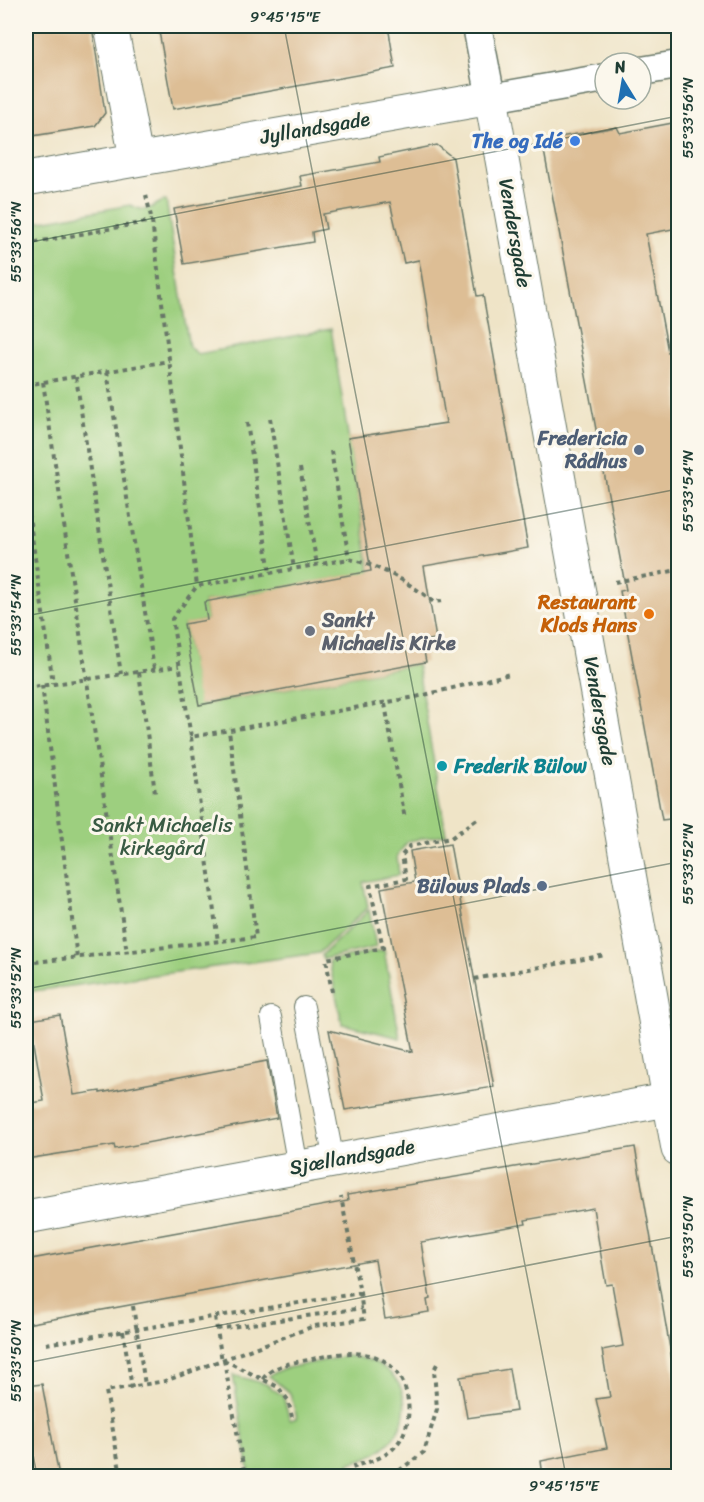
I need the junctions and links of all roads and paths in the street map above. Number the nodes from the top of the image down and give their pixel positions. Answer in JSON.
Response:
{"nodes":[{"id":1,"x":111,"y":26,"type":"edge"},
{"id":2,"x":477,"y":26,"type":"edge"},
{"id":3,"x":678,"y":65,"type":"edge"},
{"id":4,"x":653,"y":69,"type":"edge"},
{"id":5,"x":593,"y":80,"type":"edge"},
{"id":6,"x":491,"y":98,"type":"junction"},
{"id":7,"x":136,"y":158,"type":"junction"},
{"id":8,"x":26,"y":179,"type":"edge"},
{"id":9,"x":152,"y":221,"type":"junction"},
{"id":10,"x":26,"y":244,"type":"edge"},
{"id":11,"x":169,"y":361,"type":"junction"},
{"id":12,"x":107,"y":371,"type":"junction"},
{"id":13,"x":76,"y":377,"type":"junction"},
{"id":14,"x":43,"y":382,"type":"junction"},
{"id":15,"x":26,"y":385,"type":"edge"},
{"id":16,"x":270,"y":418,"type":"dead end"},
{"id":17,"x":247,"y":423,"type":"dead end"},
{"id":18,"x":331,"y":452,"type":"dead end"},
{"id":19,"x":300,"y":468,"type":"dead end"},
{"id":20,"x":26,"y":495,"type":"edge"},
{"id":21,"x":349,"y":560,"type":"junction"},
{"id":22,"x":317,"y":565,"type":"junction"},
{"id":23,"x":294,"y":569,"type":"junction"},
{"id":24,"x":678,"y":570,"type":"edge"},
{"id":25,"x":270,"y":573,"type":"junction"},
{"id":26,"x":197,"y":586,"type":"junction"},
{"id":27,"x":579,"y":589,"type":"junction"},
{"id":28,"x":442,"y":601,"type":"dead end"},
{"id":29,"x":180,"y":666,"type":"junction"},
{"id":30,"x":154,"y":669,"type":"junction"},
{"id":31,"x":139,"y":672,"type":"junction"},
{"id":32,"x":121,"y":674,"type":"junction"},
{"id":33,"x":510,"y":674,"type":"dead end"},
{"id":34,"x":86,"y":679,"type":"junction"},
{"id":35,"x":53,"y":683,"type":"junction"},
{"id":36,"x":42,"y":685,"type":"junction"},
{"id":37,"x":26,"y":688,"type":"edge"},
{"id":38,"x":385,"y":704,"type":"junction"},
{"id":39,"x":229,"y":730,"type":"junction"},
{"id":40,"x":191,"y":737,"type":"junction"},
{"id":41,"x":155,"y":793,"type":"dead end"},
{"id":42,"x":26,"y":817,"type":"edge"},
{"id":43,"x":480,"y":817,"type":"dead end"},
{"id":44,"x":405,"y":819,"type":"dead end"},
{"id":45,"x":28,"y":836,"type":"dead end"},
{"id":46,"x":218,"y":942,"type":"junction"},
{"id":47,"x":127,"y":952,"type":"junction"},
{"id":48,"x":606,"y":955,"type":"dead end"},
{"id":49,"x":77,"y":957,"type":"junction"},
{"id":50,"x":26,"y":963,"type":"edge"},
{"id":51,"x":474,"y":979,"type":"dead end"},
{"id":52,"x":334,"y":1001,"type":"dead end"},
{"id":53,"x":304,"y":1007,"type":"dead end"},
{"id":54,"x":271,"y":1017,"type":"dead end"},
{"id":55,"x":674,"y":1099,"type":"edge"},
{"id":56,"x":678,"y":1149,"type":"edge"},
{"id":57,"x":334,"y":1161,"type":"junction"},
{"id":58,"x":298,"y":1167,"type":"junction"},
{"id":59,"x":26,"y":1217,"type":"edge"},
{"id":60,"x":360,"y":1293,"type":"junction"},
{"id":61,"x":133,"y":1306,"type":"dead end"},
{"id":62,"x":362,"y":1308,"type":"junction"},
{"id":63,"x":215,"y":1317,"type":"junction"},
{"id":64,"x":217,"y":1329,"type":"junction"},
{"id":65,"x":123,"y":1332,"type":"junction"},
{"id":66,"x":46,"y":1344,"type":"dead end"},
{"id":67,"x":223,"y":1360,"type":"junction"},
{"id":68,"x":437,"y":1364,"type":"dead end"},
{"id":69,"x":262,"y":1379,"type":"junction"},
{"id":70,"x":145,"y":1385,"type":"junction"},
{"id":71,"x":132,"y":1388,"type":"junction"},
{"id":72,"x":292,"y":1417,"type":"dead end"},
{"id":73,"x":121,"y":1476,"type":"edge"},
{"id":74,"x":245,"y":1476,"type":"edge"},
{"id":75,"x":357,"y":1476,"type":"edge"},
{"id":76,"x":392,"y":1476,"type":"edge"}],
"edges":[{"from":1,"to":7,"type":"street"},
{"from":2,"to":6,"type":"street","name":"Vendersgade"},
{"from":3,"to":4,"type":"street"},
{"from":5,"to":6,"type":"street","name":"Jyllandsgade"},
{"from":6,"to":7,"type":"street","name":"Jyllandsgade"},
{"from":6,"to":27,"type":"street","name":"Vendersgade"},
{"from":7,"to":8,"type":"street","name":"Jyllandsgade"},
{"from":7,"to":9,"type":"path"},
{"from":9,"to":10,"type":"path"},
{"from":9,"to":11,"type":"path"},
{"from":11,"to":12,"type":"path"},
{"from":11,"to":26,"type":"path"},
{"from":12,"to":13,"type":"path"},
{"from":12,"to":30,"type":"path"},
{"from":13,"to":14,"type":"path"},
{"from":13,"to":32,"type":"path"},
{"from":14,"to":15,"type":"path"},
{"from":14,"to":34,"type":"path"},
{"from":16,"to":23,"type":"path"},
{"from":17,"to":25,"type":"path"},
{"from":18,"to":21,"type":"path"},
{"from":19,"to":22,"type":"path"},
{"from":20,"to":35,"type":"path"},
{"from":21,"to":22,"type":"path"},
{"from":21,"to":28,"type":"path"},
{"from":22,"to":23,"type":"path"},
{"from":23,"to":25,"type":"path"},
{"from":24,"to":27,"type":"path"},
{"from":25,"to":26,"type":"path"},
{"from":26,"to":29,"type":"path"},
{"from":27,"to":55,"type":"street","name":"Vendersgade"},
{"from":29,"to":30,"type":"path"},
{"from":29,"to":40,"type":"path"},
{"from":30,"to":31,"type":"path"},
{"from":31,"to":32,"type":"path"},
{"from":31,"to":41,"type":"path"},
{"from":32,"to":34,"type":"path"},
{"from":33,"to":38,"type":"path"},
{"from":34,"to":35,"type":"path"},
{"from":34,"to":47,"type":"path"},
{"from":35,"to":36,"type":"path"},
{"from":36,"to":37,"type":"path"},
{"from":36,"to":49,"type":"path"},
{"from":38,"to":39,"type":"path"},
{"from":38,"to":44,"type":"path"},
{"from":39,"to":40,"type":"path"},
{"from":39,"to":46,"type":"path"},
{"from":40,"to":46,"type":"path"},
{"from":42,"to":45,"type":"path"},
{"from":43,"to":52,"type":"path"},
{"from":46,"to":47,"type":"path"},
{"from":47,"to":49,"type":"path"},
{"from":48,"to":51,"type":"path"},
{"from":49,"to":50,"type":"path"},
{"from":53,"to":57,"type":"lane"},
{"from":54,"to":58,"type":"lane"},
{"from":55,"to":56,"type":"street","name":"Vendersgade"},
{"from":55,"to":57,"type":"street","name":"Sjællandsgade"},
{"from":57,"to":58,"type":"street","name":"Sjællandsgade"},
{"from":57,"to":60,"type":"path"},
{"from":58,"to":59,"type":"street","name":"Sjællandsgade"},
{"from":60,"to":62,"type":"path"},
{"from":60,"to":63,"type":"path"},
{"from":61,"to":70,"type":"path"},
{"from":62,"to":64,"type":"path"},
{"from":62,"to":67,"type":"path"},
{"from":63,"to":64,"type":"path"},
{"from":63,"to":65,"type":"path"},
{"from":64,"to":67,"type":"path"},
{"from":65,"to":66,"type":"path"},
{"from":65,"to":71,"type":"path"},
{"from":67,"to":69,"type":"path"},
{"from":67,"to":70,"type":"path"},
{"from":67,"to":74,"type":"path"},
{"from":68,"to":76,"type":"path"},
{"from":69,"to":72,"type":"path"},
{"from":69,"to":75,"type":"path"},
{"from":70,"to":71,"type":"path"},
{"from":71,"to":73,"type":"path"}]}
